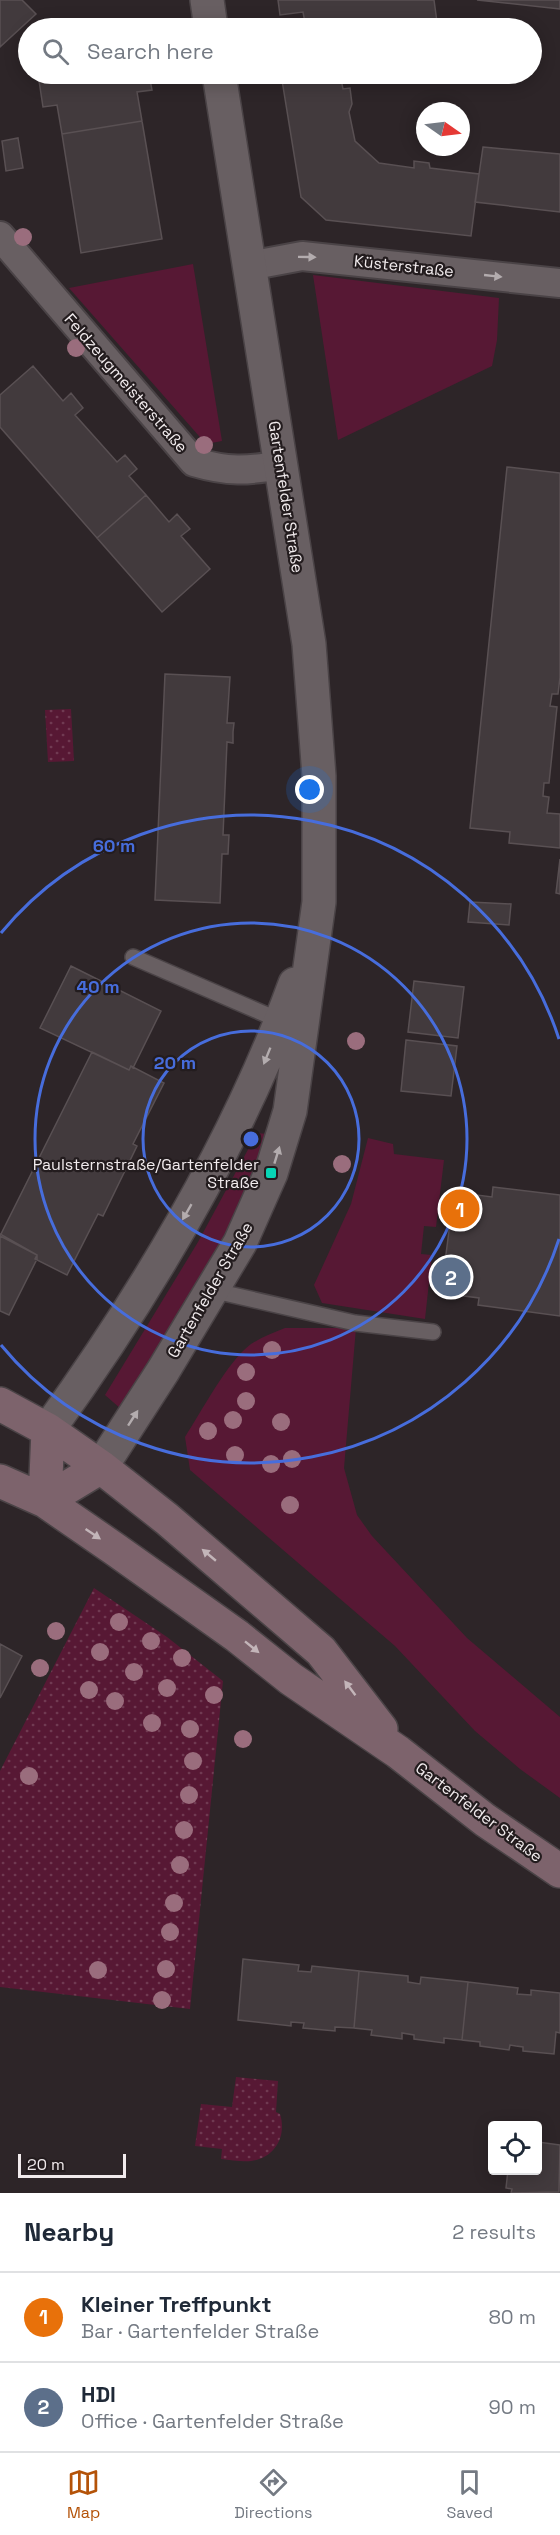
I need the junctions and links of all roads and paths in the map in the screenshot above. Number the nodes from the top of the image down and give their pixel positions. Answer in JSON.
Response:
{"nodes":[{"id":1,"x":207,"y":0,"type":"edge"},
{"id":2,"x":210,"y":18,"type":"edge"},
{"id":3,"x":221,"y":84,"type":"edge"},
{"id":4,"x":6,"y":255,"type":"edge"},
{"id":5,"x":249,"y":266,"type":"junction"},
{"id":6,"x":560,"y":283,"type":"edge"},
{"id":7,"x":281,"y":465,"type":"junction"},
{"id":8,"x":317,"y":923,"type":"junction"},
{"id":9,"x":133,"y":957,"type":"dead end"},
{"id":10,"x":281,"y":1021,"type":"junction"},
{"id":11,"x":211,"y":1290,"type":"junction"},
{"id":12,"x":433,"y":1332,"type":"dead end"},
{"id":13,"x":0,"y":1404,"type":"edge"},
{"id":14,"x":48,"y":1430,"type":"junction"},
{"id":15,"x":101,"y":1467,"type":"junction"},
{"id":16,"x":0,"y":1481,"type":"edge"},
{"id":17,"x":45,"y":1501,"type":"junction"},
{"id":18,"x":398,"y":1752,"type":"junction"},
{"id":19,"x":560,"y":1871,"type":"edge"}],
"edges":[{"from":1,"to":2,"type":"street"},
{"from":3,"to":5,"type":"street","name":"Gartenfelder Straße"},
{"from":4,"to":7,"type":"street","name":"Feldzeugmeisterstraße"},
{"from":5,"to":6,"type":"street","name":"Küsterstraße","one_way":true},
{"from":5,"to":7,"type":"street","name":"Gartenfelder Straße"},
{"from":7,"to":8,"type":"street","name":"Gartenfelder Straße"},
{"from":8,"to":10,"type":"street","name":"Gartenfelder Straße"},
{"from":11,"to":8,"type":"street","name":"Gartenfelder Straße","one_way":true},
{"from":9,"to":10,"type":"lane"},
{"from":10,"to":14,"type":"street","name":"Gartenfelder Straße","one_way":true},
{"from":11,"to":12,"type":"lane"},
{"from":15,"to":11,"type":"street","name":"Gartenfelder Straße","one_way":true},
{"from":13,"to":14,"type":"main road"},
{"from":14,"to":15,"type":"main road","name":"Gartenfelder Straße"},
{"from":14,"to":17,"type":"main road"},
{"from":15,"to":17,"type":"main road","name":"Gartenfelder Straße"},
{"from":18,"to":15,"type":"main road","name":"Gartenfelder Straße","one_way":true},
{"from":16,"to":17,"type":"main road"},
{"from":17,"to":18,"type":"main road","name":"Gartenfelder Straße","one_way":true},
{"from":18,"to":19,"type":"main road","name":"Gartenfelder Straße"}]}
